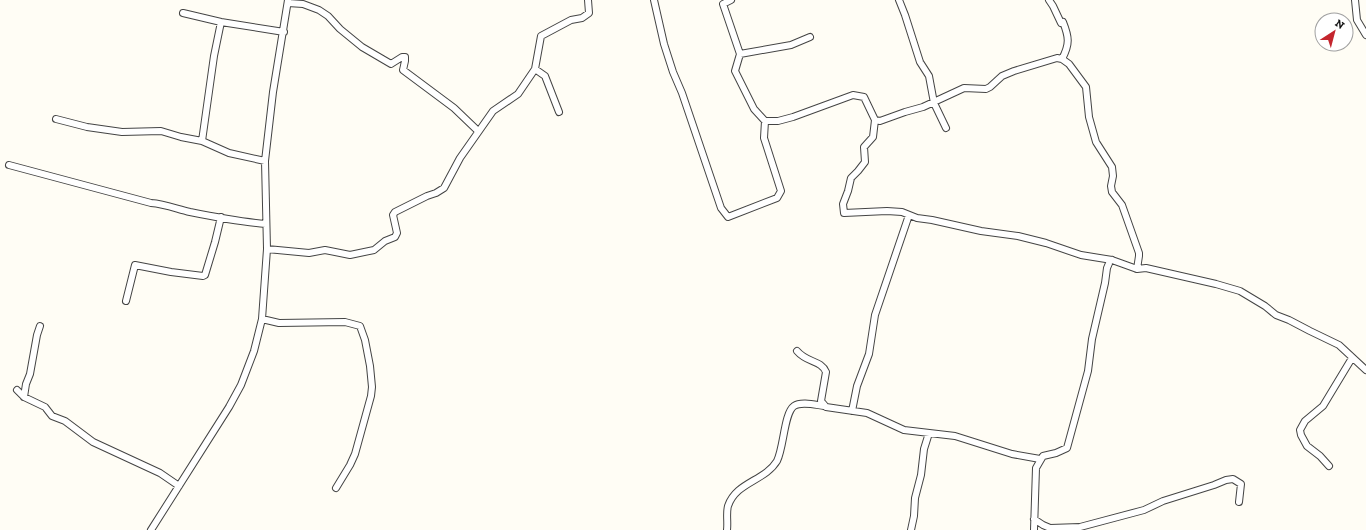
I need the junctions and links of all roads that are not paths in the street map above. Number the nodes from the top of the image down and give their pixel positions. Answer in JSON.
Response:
{"nodes":[{"id":1,"x":588,"y":0,"type":"edge"},
{"id":2,"x":654,"y":0,"type":"edge"},
{"id":3,"x":731,"y":0,"type":"edge"},
{"id":4,"x":899,"y":0,"type":"edge"},
{"id":5,"x":1049,"y":0,"type":"edge"},
{"id":6,"x":1355,"y":0,"type":"edge"},
{"id":7,"x":288,"y":1,"type":"edge"},
{"id":8,"x":183,"y":13,"type":"dead end"},
{"id":9,"x":221,"y":22,"type":"junction"},
{"id":10,"x":284,"y":32,"type":"junction"},
{"id":11,"x":1366,"y":35,"type":"edge"},
{"id":12,"x":810,"y":37,"type":"dead end"},
{"id":13,"x":740,"y":54,"type":"junction"},
{"id":14,"x":1062,"y":59,"type":"junction"},
{"id":15,"x":391,"y":64,"type":"junction"},
{"id":16,"x":535,"y":69,"type":"junction"},
{"id":17,"x":403,"y":70,"type":"junction"},
{"id":18,"x":934,"y":103,"type":"junction"},
{"id":19,"x":559,"y":112,"type":"dead end"},
{"id":20,"x":56,"y":120,"type":"dead end"},
{"id":21,"x":875,"y":120,"type":"junction"},
{"id":22,"x":765,"y":121,"type":"junction"},
{"id":23,"x":946,"y":128,"type":"dead end"},
{"id":24,"x":478,"y":131,"type":"junction"},
{"id":25,"x":202,"y":141,"type":"junction"},
{"id":26,"x":265,"y":161,"type":"junction"},
{"id":27,"x":10,"y":165,"type":"dead end"},
{"id":28,"x":908,"y":215,"type":"junction"},
{"id":29,"x":221,"y":217,"type":"junction"},
{"id":30,"x":266,"y":224,"type":"junction"},
{"id":31,"x":267,"y":248,"type":"junction"},
{"id":32,"x":1112,"y":260,"type":"junction"},
{"id":33,"x":1137,"y":269,"type":"junction"},
{"id":34,"x":126,"y":301,"type":"dead end"},
{"id":35,"x":262,"y":318,"type":"junction"},
{"id":36,"x":40,"y":326,"type":"dead end"},
{"id":37,"x":797,"y":351,"type":"dead end"},
{"id":38,"x":1352,"y":358,"type":"junction"},
{"id":39,"x":1366,"y":370,"type":"edge"},
{"id":40,"x":17,"y":390,"type":"dead end"},
{"id":41,"x":24,"y":397,"type":"junction"},
{"id":42,"x":824,"y":406,"type":"junction"},
{"id":43,"x":852,"y":411,"type":"junction"},
{"id":44,"x":928,"y":433,"type":"junction"},
{"id":45,"x":1040,"y":460,"type":"junction"},
{"id":46,"x":1329,"y":466,"type":"dead end"},
{"id":47,"x":178,"y":486,"type":"junction"},
{"id":48,"x":336,"y":488,"type":"dead end"},
{"id":49,"x":1239,"y":502,"type":"dead end"},
{"id":50,"x":1034,"y":519,"type":"junction"},
{"id":51,"x":151,"y":530,"type":"edge"},
{"id":52,"x":727,"y":530,"type":"edge"},
{"id":53,"x":911,"y":530,"type":"edge"},
{"id":54,"x":1034,"y":530,"type":"edge"}],
"edges":[{"from":1,"to":16,"type":"street"},
{"from":2,"to":22,"type":"street"},
{"from":3,"to":13,"type":"street"},
{"from":4,"to":18,"type":"street"},
{"from":5,"to":14,"type":"street"},
{"from":6,"to":11,"type":"street"},
{"from":7,"to":10,"type":"street"},
{"from":7,"to":15,"type":"street"},
{"from":8,"to":9,"type":"street"},
{"from":9,"to":10,"type":"street"},
{"from":9,"to":25,"type":"street"},
{"from":10,"to":26,"type":"street"},
{"from":12,"to":13,"type":"street"},
{"from":13,"to":22,"type":"street"},
{"from":14,"to":18,"type":"street"},
{"from":14,"to":33,"type":"street"},
{"from":15,"to":17,"type":"street"},
{"from":15,"to":17,"type":"street"},
{"from":16,"to":19,"type":"street"},
{"from":16,"to":24,"type":"street"},
{"from":17,"to":24,"type":"street"},
{"from":18,"to":21,"type":"street"},
{"from":18,"to":23,"type":"street"},
{"from":20,"to":25,"type":"street"},
{"from":21,"to":22,"type":"street"},
{"from":21,"to":28,"type":"street"},
{"from":24,"to":31,"type":"street"},
{"from":25,"to":26,"type":"street"},
{"from":26,"to":30,"type":"street"},
{"from":27,"to":29,"type":"street"},
{"from":28,"to":32,"type":"street"},
{"from":28,"to":43,"type":"street"},
{"from":29,"to":30,"type":"street"},
{"from":29,"to":34,"type":"street"},
{"from":30,"to":31,"type":"street"},
{"from":31,"to":35,"type":"street"},
{"from":32,"to":33,"type":"street"},
{"from":32,"to":45,"type":"street"},
{"from":33,"to":38,"type":"street"},
{"from":35,"to":47,"type":"street"},
{"from":35,"to":48,"type":"street"},
{"from":36,"to":41,"type":"street"},
{"from":37,"to":42,"type":"street"},
{"from":38,"to":39,"type":"street"},
{"from":38,"to":46,"type":"street"},
{"from":40,"to":41,"type":"street"},
{"from":41,"to":47,"type":"street"},
{"from":42,"to":43,"type":"street"},
{"from":42,"to":52,"type":"street"},
{"from":43,"to":44,"type":"street"},
{"from":44,"to":45,"type":"street"},
{"from":44,"to":53,"type":"street"},
{"from":45,"to":50,"type":"street"},
{"from":47,"to":51,"type":"street"},
{"from":49,"to":50,"type":"street"},
{"from":50,"to":54,"type":"street"}]}
